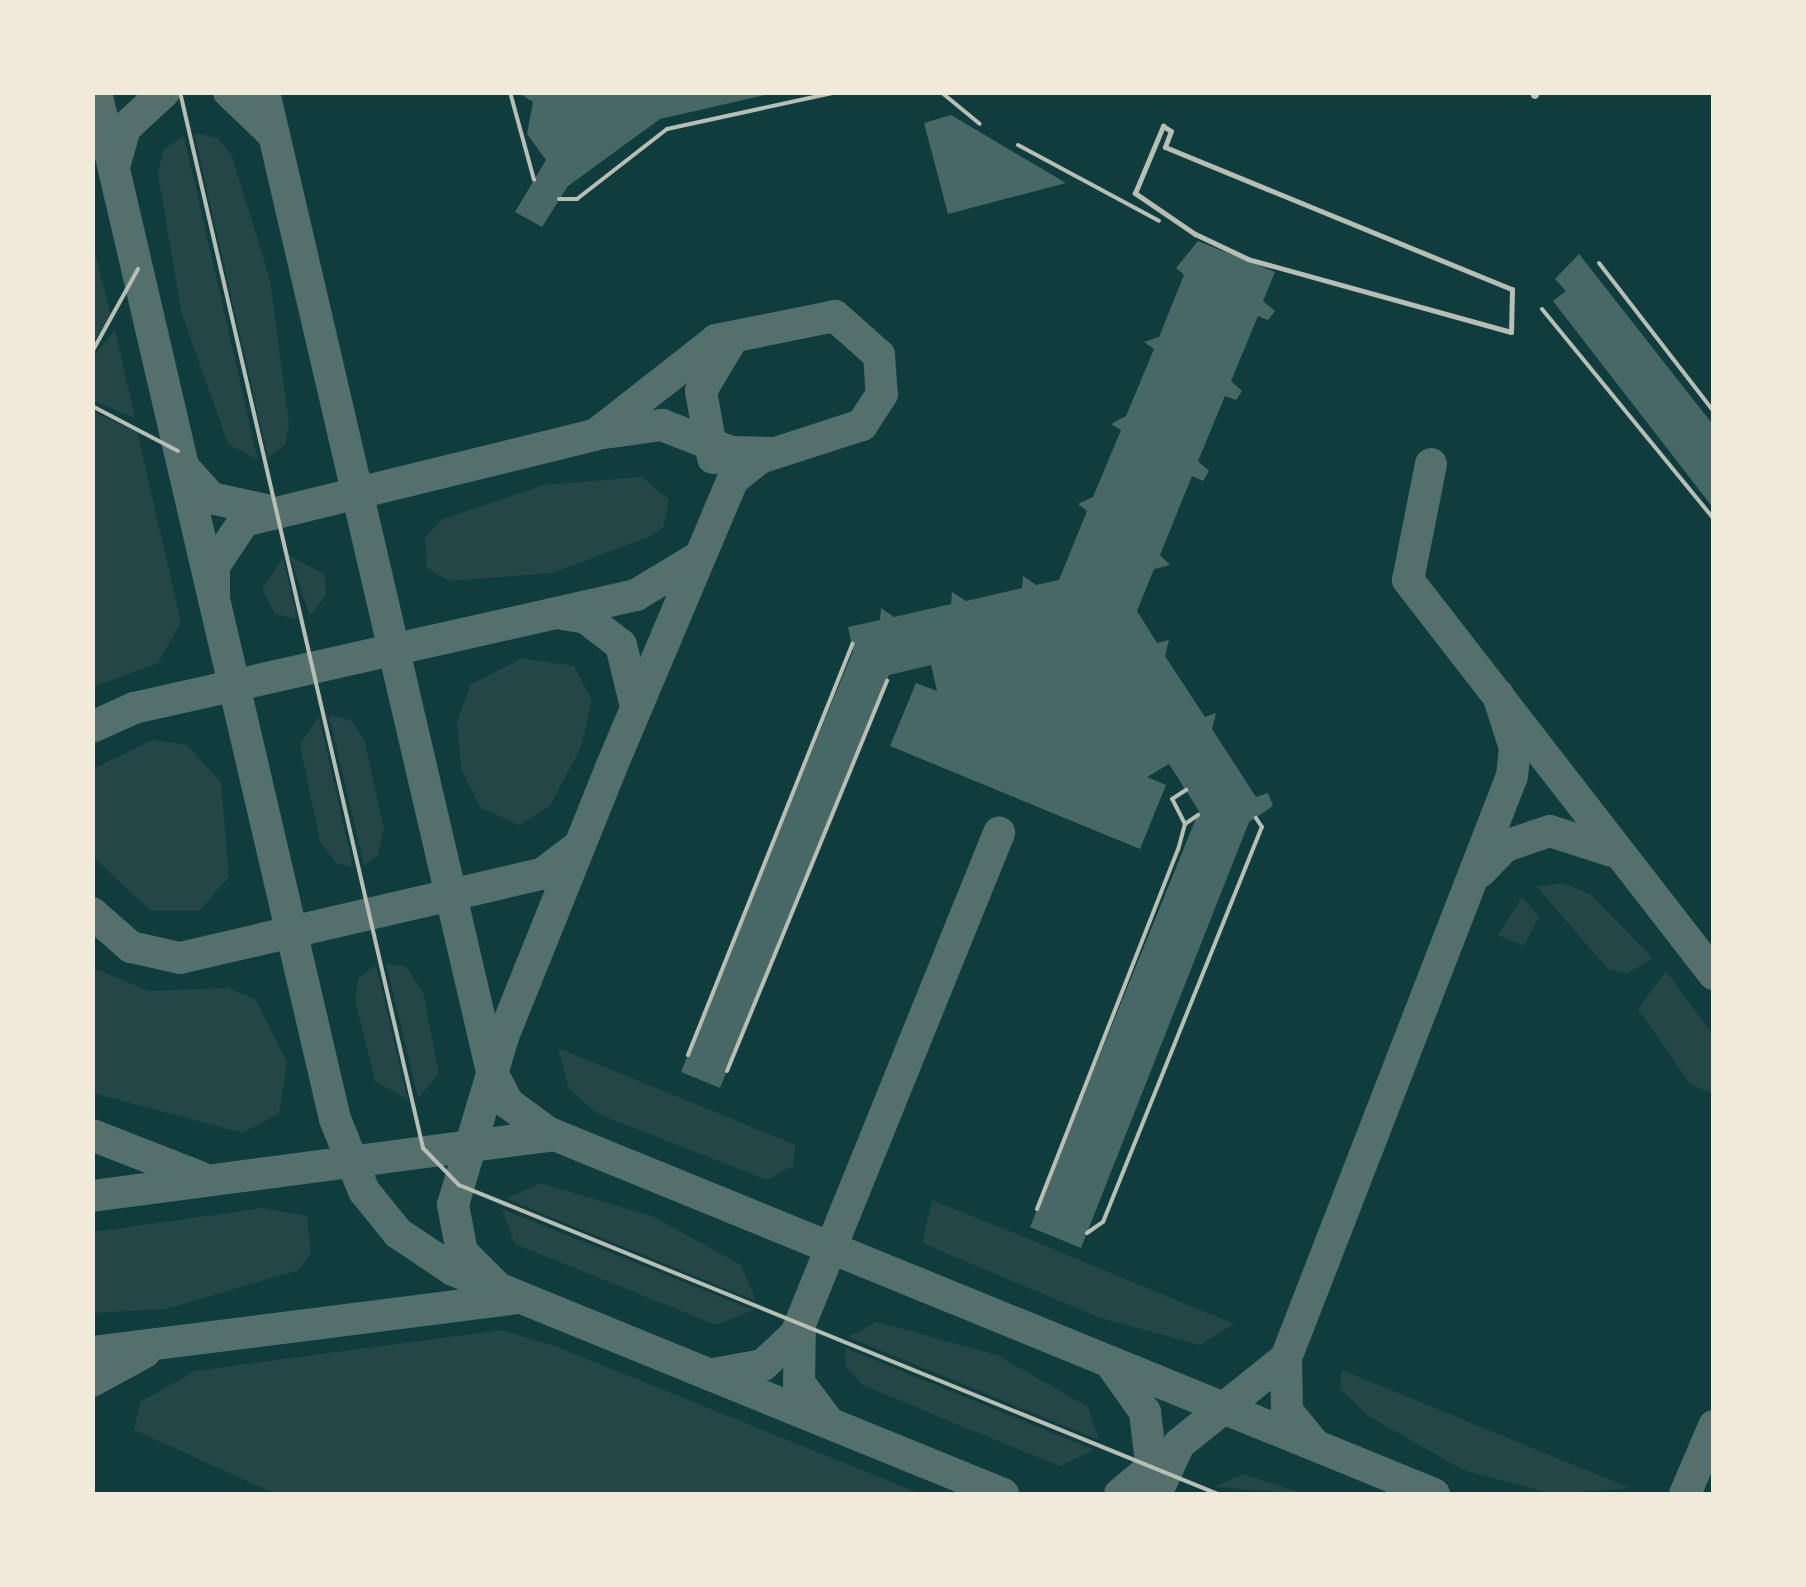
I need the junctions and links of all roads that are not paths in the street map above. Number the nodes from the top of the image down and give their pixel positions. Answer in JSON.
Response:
{"nodes":[{"id":1,"x":180,"y":92,"type":"edge"},
{"id":2,"x":510,"y":92,"type":"edge"},
{"id":3,"x":838,"y":92,"type":"edge"},
{"id":4,"x":941,"y":92,"type":"edge"},
{"id":5,"x":980,"y":124,"type":"dead end"},
{"id":6,"x":1018,"y":145,"type":"dead end"},
{"id":7,"x":534,"y":180,"type":"dead end"},
{"id":8,"x":559,"y":199,"type":"dead end"},
{"id":9,"x":1159,"y":220,"type":"dead end"},
{"id":10,"x":1599,"y":263,"type":"dead end"},
{"id":11,"x":138,"y":269,"type":"dead end"},
{"id":12,"x":1512,"y":288,"type":"joint"},
{"id":13,"x":1542,"y":309,"type":"dead end"},
{"id":14,"x":92,"y":352,"type":"edge"},
{"id":15,"x":92,"y":406,"type":"edge"},
{"id":16,"x":1714,"y":412,"type":"edge"},
{"id":17,"x":178,"y":451,"type":"dead end"},
{"id":18,"x":1714,"y":519,"type":"edge"},
{"id":19,"x":852,"y":644,"type":"dead end"},
{"id":20,"x":887,"y":680,"type":"dead end"},
{"id":21,"x":1186,"y":790,"type":"dead end"},
{"id":22,"x":1198,"y":815,"type":"dead end"},
{"id":23,"x":1256,"y":818,"type":"dead end"},
{"id":24,"x":1185,"y":824,"type":"junction"},
{"id":25,"x":688,"y":1054,"type":"dead end"},
{"id":26,"x":727,"y":1071,"type":"dead end"},
{"id":27,"x":1036,"y":1209,"type":"dead end"},
{"id":28,"x":1088,"y":1233,"type":"dead end"},
{"id":29,"x":1218,"y":1494,"type":"edge"}],
"edges":[{"from":1,"to":29,"type":"lane"},
{"from":2,"to":7,"type":"lane"},
{"from":3,"to":8,"type":"lane"},
{"from":4,"to":5,"type":"lane"},
{"from":6,"to":9,"type":"lane"},
{"from":10,"to":16,"type":"lane"},
{"from":11,"to":14,"type":"lane"},
{"from":12,"to":12,"type":"street"},
{"from":13,"to":18,"type":"lane"},
{"from":15,"to":17,"type":"lane"},
{"from":19,"to":25,"type":"lane"},
{"from":20,"to":26,"type":"lane"},
{"from":21,"to":24,"type":"lane"},
{"from":22,"to":24,"type":"lane"},
{"from":23,"to":28,"type":"lane"},
{"from":24,"to":27,"type":"lane"}]}
